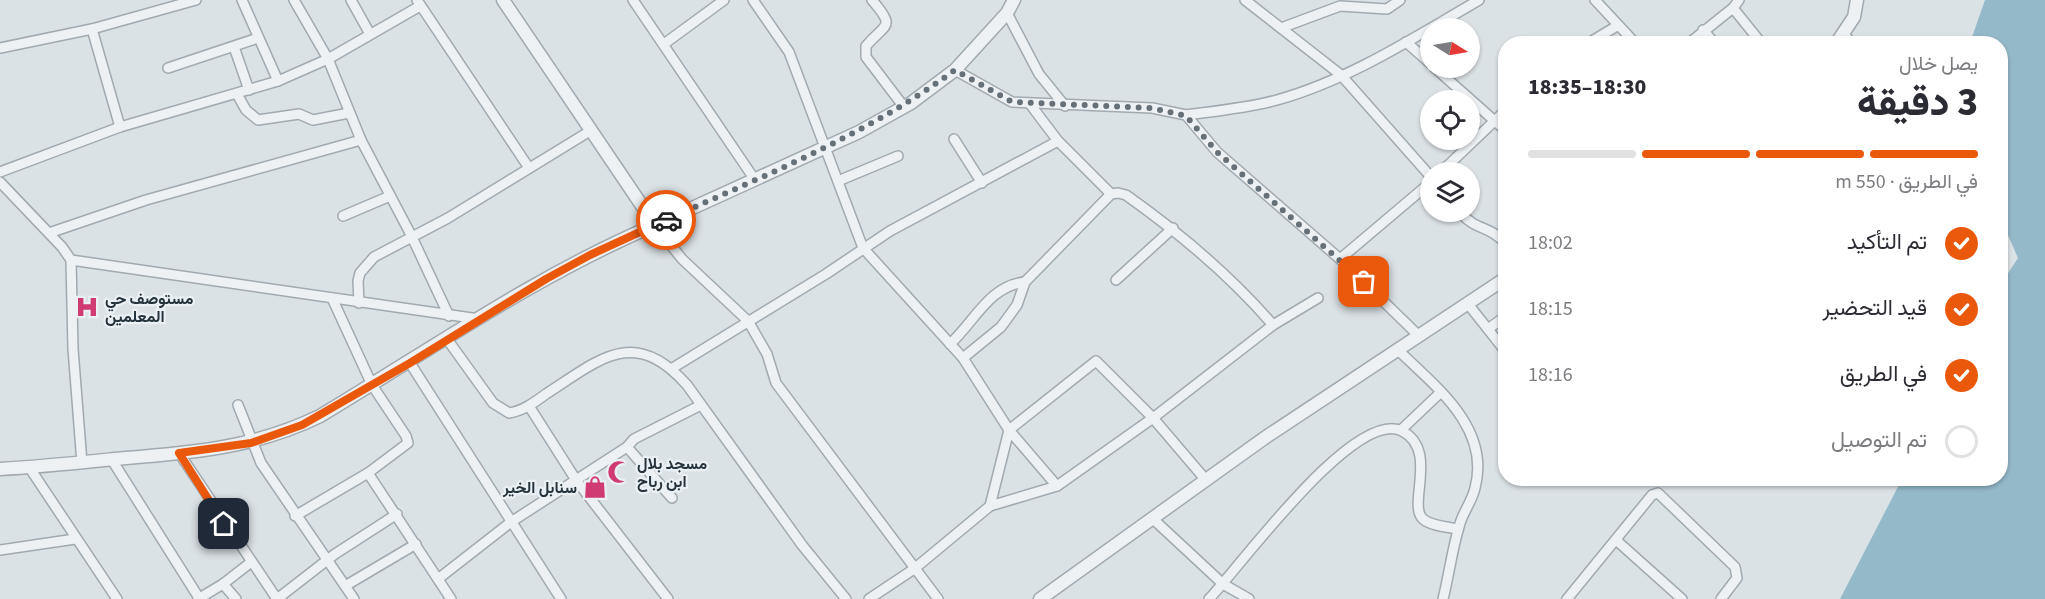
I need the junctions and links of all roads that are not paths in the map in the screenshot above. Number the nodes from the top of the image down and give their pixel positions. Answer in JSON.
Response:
{"nodes":[{"id":1,"x":196,"y":0,"type":"edge"},
{"id":2,"x":242,"y":0,"type":"edge"},
{"id":3,"x":294,"y":0,"type":"edge"},
{"id":4,"x":351,"y":0,"type":"edge"},
{"id":5,"x":503,"y":0,"type":"edge"},
{"id":6,"x":633,"y":0,"type":"edge"},
{"id":7,"x":724,"y":0,"type":"edge"},
{"id":8,"x":753,"y":0,"type":"edge"},
{"id":9,"x":872,"y":0,"type":"edge"},
{"id":10,"x":1014,"y":0,"type":"edge"},
{"id":11,"x":1245,"y":0,"type":"edge"},
{"id":12,"x":1400,"y":0,"type":"edge"},
{"id":13,"x":1479,"y":0,"type":"edge"},
{"id":14,"x":1595,"y":0,"type":"edge"},
{"id":15,"x":1857,"y":0,"type":"edge"},
{"id":16,"x":418,"y":3,"type":"edge"},
{"id":17,"x":1736,"y":4,"type":"edge"},
{"id":18,"x":1007,"y":13,"type":"junction"},
{"id":19,"x":1617,"y":26,"type":"junction"},
{"id":20,"x":1281,"y":28,"type":"junction"},
{"id":21,"x":92,"y":29,"type":"junction"},
{"id":22,"x":1702,"y":30,"type":"junction"},
{"id":23,"x":370,"y":34,"type":"junction"},
{"id":24,"x":1600,"y":36,"type":"edge"},
{"id":25,"x":1628,"y":36,"type":"edge"},
{"id":26,"x":1696,"y":36,"type":"edge"},
{"id":27,"x":1708,"y":36,"type":"edge"},
{"id":28,"x":1757,"y":36,"type":"edge"},
{"id":29,"x":1841,"y":36,"type":"edge"},
{"id":30,"x":258,"y":38,"type":"junction"},
{"id":31,"x":1406,"y":42,"type":"junction"},
{"id":32,"x":664,"y":44,"type":"junction"},
{"id":33,"x":234,"y":47,"type":"junction"},
{"id":34,"x":0,"y":48,"type":"edge"},
{"id":35,"x":1420,"y":54,"type":"edge"},
{"id":36,"x":328,"y":59,"type":"junction"},
{"id":37,"x":168,"y":68,"type":"dead end"},
{"id":38,"x":955,"y":70,"type":"junction"},
{"id":39,"x":1341,"y":75,"type":"junction"},
{"id":40,"x":1446,"y":78,"type":"edge"},
{"id":41,"x":278,"y":81,"type":"junction"},
{"id":42,"x":249,"y":90,"type":"junction"},
{"id":43,"x":237,"y":94,"type":"junction"},
{"id":44,"x":1030,"y":104,"type":"junction"},
{"id":45,"x":904,"y":106,"type":"junction"},
{"id":46,"x":1065,"y":106,"type":"junction"},
{"id":47,"x":349,"y":113,"type":"junction"},
{"id":48,"x":1186,"y":116,"type":"junction"},
{"id":49,"x":1498,"y":118,"type":"edge"},
{"id":50,"x":1495,"y":121,"type":"junction"},
{"id":51,"x":1498,"y":123,"type":"edge"},
{"id":52,"x":120,"y":127,"type":"junction"},
{"id":53,"x":590,"y":130,"type":"junction"},
{"id":54,"x":954,"y":139,"type":"dead end"},
{"id":55,"x":361,"y":140,"type":"junction"},
{"id":56,"x":1058,"y":141,"type":"junction"},
{"id":57,"x":825,"y":148,"type":"junction"},
{"id":58,"x":898,"y":156,"type":"dead end"},
{"id":59,"x":1452,"y":162,"type":"edge"},
{"id":60,"x":1420,"y":166,"type":"edge"},
{"id":61,"x":529,"y":168,"type":"junction"},
{"id":62,"x":0,"y":172,"type":"edge"},
{"id":63,"x":755,"y":180,"type":"junction"},
{"id":64,"x":838,"y":181,"type":"junction"},
{"id":65,"x":0,"y":182,"type":"edge"},
{"id":66,"x":982,"y":183,"type":"junction"},
{"id":67,"x":1420,"y":189,"type":"edge"},
{"id":68,"x":1111,"y":194,"type":"junction"},
{"id":69,"x":390,"y":196,"type":"junction"},
{"id":70,"x":343,"y":216,"type":"dead end"},
{"id":71,"x":1468,"y":222,"type":"edge"},
{"id":72,"x":655,"y":225,"type":"junction"},
{"id":73,"x":1173,"y":228,"type":"junction"},
{"id":74,"x":49,"y":233,"type":"junction"},
{"id":75,"x":411,"y":235,"type":"junction"},
{"id":76,"x":1498,"y":235,"type":"edge"},
{"id":77,"x":863,"y":248,"type":"junction"},
{"id":78,"x":1340,"y":258,"type":"junction"},
{"id":79,"x":71,"y":260,"type":"junction"},
{"id":80,"x":1116,"y":280,"type":"dead end"},
{"id":81,"x":1025,"y":282,"type":"junction"},
{"id":82,"x":1498,"y":283,"type":"edge"},
{"id":83,"x":332,"y":298,"type":"junction"},
{"id":84,"x":1318,"y":298,"type":"dead end"},
{"id":85,"x":359,"y":303,"type":"junction"},
{"id":86,"x":1468,"y":304,"type":"junction"},
{"id":87,"x":449,"y":316,"type":"junction"},
{"id":88,"x":479,"y":319,"type":"junction"},
{"id":89,"x":748,"y":321,"type":"junction"},
{"id":90,"x":1498,"y":322,"type":"edge"},
{"id":91,"x":1273,"y":326,"type":"junction"},
{"id":92,"x":1488,"y":329,"type":"junction"},
{"id":93,"x":1419,"y":336,"type":"junction"},
{"id":94,"x":447,"y":339,"type":"junction"},
{"id":95,"x":1498,"y":342,"type":"edge"},
{"id":96,"x":950,"y":344,"type":"junction"},
{"id":97,"x":1398,"y":351,"type":"junction"},
{"id":98,"x":963,"y":358,"type":"junction"},
{"id":99,"x":410,"y":363,"type":"junction"},
{"id":100,"x":671,"y":369,"type":"junction"},
{"id":101,"x":372,"y":385,"type":"junction"},
{"id":102,"x":1441,"y":392,"type":"junction"},
{"id":103,"x":238,"y":405,"type":"dead end"},
{"id":104,"x":701,"y":405,"type":"junction"},
{"id":105,"x":529,"y":406,"type":"junction"},
{"id":106,"x":1152,"y":418,"type":"junction"},
{"id":107,"x":1009,"y":430,"type":"junction"},
{"id":108,"x":1401,"y":430,"type":"junction"},
{"id":109,"x":251,"y":443,"type":"junction"},
{"id":110,"x":627,"y":447,"type":"junction"},
{"id":111,"x":179,"y":453,"type":"junction"},
{"id":112,"x":112,"y":460,"type":"junction"},
{"id":113,"x":82,"y":463,"type":"junction"},
{"id":114,"x":29,"y":467,"type":"junction"},
{"id":115,"x":0,"y":469,"type":"edge"},
{"id":116,"x":368,"y":473,"type":"junction"},
{"id":117,"x":1205,"y":479,"type":"junction"},
{"id":118,"x":576,"y":480,"type":"junction"},
{"id":119,"x":1057,"y":486,"type":"junction"},
{"id":120,"x":672,"y":498,"type":"dead end"},
{"id":121,"x":990,"y":506,"type":"junction"},
{"id":122,"x":397,"y":514,"type":"junction"},
{"id":123,"x":295,"y":516,"type":"junction"},
{"id":124,"x":1152,"y":518,"type":"junction"},
{"id":125,"x":511,"y":522,"type":"junction"},
{"id":126,"x":1458,"y":529,"type":"junction"},
{"id":127,"x":75,"y":539,"type":"junction"},
{"id":128,"x":1616,"y":540,"type":"junction"},
{"id":129,"x":416,"y":544,"type":"junction"},
{"id":130,"x":0,"y":550,"type":"edge"},
{"id":131,"x":327,"y":561,"type":"junction"},
{"id":132,"x":250,"y":563,"type":"junction"},
{"id":133,"x":914,"y":569,"type":"junction"},
{"id":134,"x":438,"y":579,"type":"junction"},
{"id":135,"x":223,"y":584,"type":"junction"},
{"id":136,"x":1223,"y":585,"type":"junction"},
{"id":137,"x":345,"y":586,"type":"junction"},
{"id":138,"x":117,"y":599,"type":"edge"},
{"id":139,"x":199,"y":599,"type":"edge"},
{"id":140,"x":236,"y":599,"type":"edge"},
{"id":141,"x":277,"y":599,"type":"edge"},
{"id":142,"x":354,"y":599,"type":"edge"},
{"id":143,"x":451,"y":599,"type":"edge"},
{"id":144,"x":561,"y":599,"type":"edge"},
{"id":145,"x":668,"y":599,"type":"edge"},
{"id":146,"x":846,"y":599,"type":"edge"},
{"id":147,"x":869,"y":599,"type":"edge"},
{"id":148,"x":938,"y":599,"type":"edge"},
{"id":149,"x":1040,"y":599,"type":"edge"},
{"id":150,"x":1209,"y":599,"type":"edge"},
{"id":151,"x":1249,"y":599,"type":"edge"},
{"id":152,"x":1443,"y":599,"type":"edge"},
{"id":153,"x":1567,"y":599,"type":"edge"},
{"id":154,"x":1682,"y":599,"type":"edge"},
{"id":155,"x":1721,"y":599,"type":"edge"}],
"edges":[{"from":1,"to":21,"type":"street"},
{"from":2,"to":30,"type":"street"},
{"from":3,"to":36,"type":"street"},
{"from":4,"to":23,"type":"street"},
{"from":5,"to":53,"type":"street"},
{"from":6,"to":32,"type":"street"},
{"from":7,"to":32,"type":"street"},
{"from":8,"to":57,"type":"street"},
{"from":9,"to":45,"type":"street"},
{"from":10,"to":18,"type":"street"},
{"from":11,"to":20,"type":"street"},
{"from":12,"to":20,"type":"street"},
{"from":13,"to":31,"type":"street"},
{"from":14,"to":19,"type":"street"},
{"from":15,"to":29,"type":"street"},
{"from":16,"to":23,"type":"street"},
{"from":16,"to":61,"type":"street"},
{"from":17,"to":22,"type":"street"},
{"from":17,"to":28,"type":"street"},
{"from":18,"to":38,"type":"street"},
{"from":18,"to":46,"type":"street"},
{"from":19,"to":24,"type":"street"},
{"from":19,"to":25,"type":"street"},
{"from":20,"to":39,"type":"street"},
{"from":21,"to":34,"type":"street"},
{"from":21,"to":52,"type":"street"},
{"from":22,"to":26,"type":"street"},
{"from":22,"to":27,"type":"street"},
{"from":23,"to":36,"type":"street"},
{"from":30,"to":33,"type":"street"},
{"from":30,"to":41,"type":"street"},
{"from":31,"to":35,"type":"street"},
{"from":31,"to":39,"type":"street"},
{"from":32,"to":63,"type":"street"},
{"from":33,"to":37,"type":"street"},
{"from":33,"to":42,"type":"street"},
{"from":36,"to":41,"type":"street"},
{"from":36,"to":47,"type":"street"},
{"from":38,"to":44,"type":"street"},
{"from":38,"to":45,"type":"street"},
{"from":39,"to":48,"type":"street"},
{"from":39,"to":60,"type":"street"},
{"from":40,"to":50,"type":"street"},
{"from":41,"to":42,"type":"street"},
{"from":42,"to":43,"type":"street"},
{"from":43,"to":47,"type":"street"},
{"from":43,"to":52,"type":"street"},
{"from":44,"to":46,"type":"street"},
{"from":44,"to":56,"type":"street"},
{"from":45,"to":57,"type":"street"},
{"from":46,"to":48,"type":"street"},
{"from":47,"to":55,"type":"street"},
{"from":48,"to":78,"type":"street"},
{"from":49,"to":50,"type":"street"},
{"from":50,"to":51,"type":"street"},
{"from":50,"to":59,"type":"street"},
{"from":52,"to":62,"type":"street"},
{"from":53,"to":61,"type":"street"},
{"from":53,"to":72,"type":"street"},
{"from":54,"to":66,"type":"street"},
{"from":55,"to":69,"type":"street"},
{"from":55,"to":74,"type":"street"},
{"from":56,"to":66,"type":"street"},
{"from":56,"to":68,"type":"street"},
{"from":57,"to":63,"type":"street"},
{"from":57,"to":64,"type":"street"},
{"from":58,"to":64,"type":"street"},
{"from":61,"to":75,"type":"street"},
{"from":63,"to":72,"type":"street"},
{"from":64,"to":77,"type":"street"},
{"from":65,"to":74,"type":"street"},
{"from":66,"to":77,"type":"street"},
{"from":67,"to":78,"type":"street"},
{"from":68,"to":73,"type":"street"},
{"from":68,"to":81,"type":"street"},
{"from":69,"to":70,"type":"street"},
{"from":69,"to":75,"type":"street"},
{"from":71,"to":76,"type":"street"},
{"from":72,"to":88,"type":"street"},
{"from":72,"to":89,"type":"street"},
{"from":73,"to":80,"type":"street"},
{"from":73,"to":91,"type":"street"},
{"from":74,"to":79,"type":"street"},
{"from":75,"to":85,"type":"street"},
{"from":75,"to":87,"type":"street"},
{"from":77,"to":89,"type":"street"},
{"from":77,"to":96,"type":"street"},
{"from":78,"to":93,"type":"street"},
{"from":79,"to":83,"type":"street"},
{"from":79,"to":113,"type":"street"},
{"from":81,"to":96,"type":"street"},
{"from":81,"to":98,"type":"street"},
{"from":82,"to":86,"type":"street"},
{"from":83,"to":85,"type":"street"},
{"from":83,"to":101,"type":"street"},
{"from":84,"to":91,"type":"street"},
{"from":85,"to":87,"type":"street"},
{"from":86,"to":92,"type":"street"},
{"from":86,"to":93,"type":"street"},
{"from":87,"to":88,"type":"street"},
{"from":88,"to":94,"type":"street"},
{"from":89,"to":100,"type":"street"},
{"from":89,"to":133,"type":"street"},
{"from":90,"to":92,"type":"street"},
{"from":91,"to":106,"type":"street"},
{"from":92,"to":95,"type":"street"},
{"from":93,"to":97,"type":"street"},
{"from":94,"to":99,"type":"street"},
{"from":94,"to":105,"type":"street"},
{"from":96,"to":98,"type":"street"},
{"from":97,"to":102,"type":"street"},
{"from":97,"to":117,"type":"street"},
{"from":98,"to":107,"type":"street"},
{"from":99,"to":101,"type":"street"},
{"from":99,"to":125,"type":"street"},
{"from":100,"to":104,"type":"street"},
{"from":100,"to":105,"type":"street"},
{"from":101,"to":109,"type":"street"},
{"from":101,"to":116,"type":"street"},
{"from":102,"to":108,"type":"street"},
{"from":102,"to":126,"type":"street"},
{"from":103,"to":109,"type":"street"},
{"from":104,"to":110,"type":"street"},
{"from":104,"to":146,"type":"street"},
{"from":105,"to":118,"type":"street"},
{"from":106,"to":107,"type":"street"},
{"from":106,"to":117,"type":"street"},
{"from":106,"to":119,"type":"street"},
{"from":107,"to":119,"type":"street"},
{"from":107,"to":121,"type":"street"},
{"from":108,"to":126,"type":"street"},
{"from":108,"to":136,"type":"street"},
{"from":109,"to":111,"type":"street"},
{"from":109,"to":123,"type":"street"},
{"from":110,"to":118,"type":"street"},
{"from":110,"to":120,"type":"street"},
{"from":111,"to":112,"type":"street"},
{"from":111,"to":132,"type":"street"},
{"from":112,"to":113,"type":"street"},
{"from":112,"to":139,"type":"street"},
{"from":113,"to":114,"type":"street"},
{"from":114,"to":115,"type":"street"},
{"from":114,"to":127,"type":"street"},
{"from":116,"to":122,"type":"street"},
{"from":116,"to":123,"type":"street"},
{"from":117,"to":124,"type":"street"},
{"from":118,"to":125,"type":"street"},
{"from":118,"to":145,"type":"street"},
{"from":119,"to":121,"type":"street"},
{"from":121,"to":133,"type":"street"},
{"from":122,"to":129,"type":"street"},
{"from":122,"to":131,"type":"street"},
{"from":123,"to":131,"type":"street"},
{"from":124,"to":136,"type":"street"},
{"from":124,"to":149,"type":"street"},
{"from":125,"to":134,"type":"street"},
{"from":125,"to":144,"type":"street"},
{"from":126,"to":152,"type":"street"},
{"from":127,"to":130,"type":"street"},
{"from":127,"to":138,"type":"street"},
{"from":128,"to":153,"type":"street"},
{"from":128,"to":154,"type":"street"},
{"from":128,"to":155,"type":"street"},
{"from":129,"to":134,"type":"street"},
{"from":129,"to":137,"type":"street"},
{"from":131,"to":137,"type":"street"},
{"from":131,"to":141,"type":"street"},
{"from":132,"to":135,"type":"street"},
{"from":132,"to":141,"type":"street"},
{"from":133,"to":147,"type":"street"},
{"from":133,"to":148,"type":"street"},
{"from":134,"to":143,"type":"street"},
{"from":135,"to":139,"type":"street"},
{"from":135,"to":140,"type":"street"},
{"from":136,"to":150,"type":"street"},
{"from":136,"to":151,"type":"street"},
{"from":137,"to":142,"type":"street"}]}
